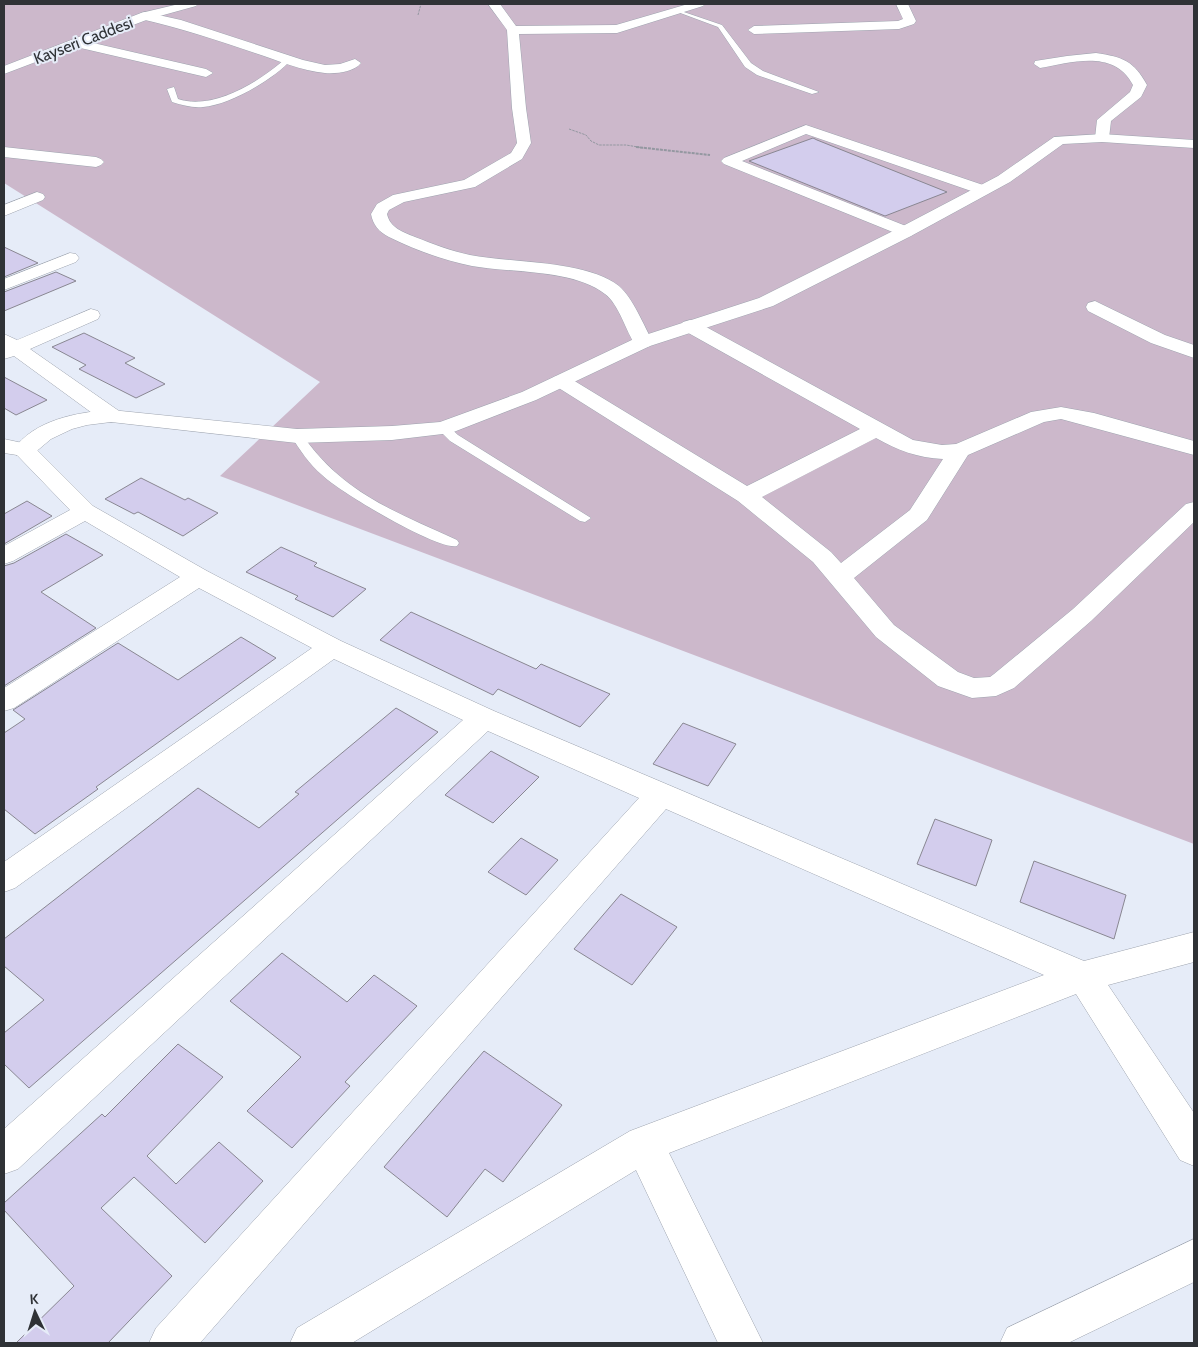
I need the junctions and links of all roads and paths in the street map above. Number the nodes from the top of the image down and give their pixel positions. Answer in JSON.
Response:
{"nodes":[{"id":1,"x":170,"y":4,"type":"edge"},
{"id":2,"x":192,"y":4,"type":"edge"},
{"id":3,"x":421,"y":4,"type":"edge"},
{"id":4,"x":494,"y":4,"type":"edge"},
{"id":5,"x":699,"y":4,"type":"edge"},
{"id":6,"x":902,"y":4,"type":"edge"},
{"id":7,"x":677,"y":10,"type":"junction"},
{"id":8,"x":624,"y":11,"type":"dead end"},
{"id":9,"x":418,"y":15,"type":"dead end"},
{"id":10,"x":145,"y":16,"type":"junction"},
{"id":11,"x":625,"y":29,"type":"junction"},
{"id":12,"x":513,"y":30,"type":"junction"},
{"id":13,"x":754,"y":30,"type":"dead end"},
{"id":14,"x":76,"y":42,"type":"junction"},
{"id":15,"x":239,"y":43,"type":"junction"},
{"id":16,"x":221,"y":50,"type":"dead end"},
{"id":17,"x":288,"y":59,"type":"junction"},
{"id":18,"x":4,"y":61,"type":"edge"},
{"id":19,"x":355,"y":63,"type":"dead end"},
{"id":20,"x":1040,"y":64,"type":"dead end"},
{"id":21,"x":4,"y":70,"type":"edge"},
{"id":22,"x":206,"y":73,"type":"dead end"},
{"id":23,"x":171,"y":88,"type":"dead end"},
{"id":24,"x":815,"y":92,"type":"dead end"},
{"id":25,"x":569,"y":129,"type":"dead end"},
{"id":26,"x":1102,"y":138,"type":"junction"},
{"id":27,"x":1194,"y":144,"type":"edge"},
{"id":28,"x":4,"y":152,"type":"edge"},
{"id":29,"x":738,"y":157,"type":"junction"},
{"id":30,"x":96,"y":162,"type":"dead end"},
{"id":31,"x":983,"y":190,"type":"junction"},
{"id":32,"x":37,"y":197,"type":"dead end"},
{"id":33,"x":4,"y":211,"type":"edge"},
{"id":34,"x":904,"y":232,"type":"junction"},
{"id":35,"x":70,"y":258,"type":"dead end"},
{"id":36,"x":4,"y":285,"type":"edge"},
{"id":37,"x":1095,"y":307,"type":"dead end"},
{"id":38,"x":91,"y":315,"type":"dead end"},
{"id":39,"x":690,"y":326,"type":"junction"},
{"id":40,"x":643,"y":342,"type":"junction"},
{"id":41,"x":7,"y":347,"type":"edge"},
{"id":42,"x":1194,"y":352,"type":"edge"},
{"id":43,"x":561,"y":381,"type":"junction"},
{"id":44,"x":111,"y":416,"type":"junction"},
{"id":45,"x":443,"y":428,"type":"junction"},
{"id":46,"x":876,"y":430,"type":"junction"},
{"id":47,"x":297,"y":436,"type":"junction"},
{"id":48,"x":14,"y":448,"type":"edge"},
{"id":49,"x":1194,"y":448,"type":"edge"},
{"id":50,"x":960,"y":450,"type":"junction"},
{"id":51,"x":746,"y":496,"type":"junction"},
{"id":52,"x":1194,"y":509,"type":"edge"},
{"id":53,"x":85,"y":511,"type":"junction"},
{"id":54,"x":585,"y":518,"type":"dead end"},
{"id":55,"x":452,"y":543,"type":"dead end"},
{"id":56,"x":4,"y":556,"type":"edge"},
{"id":57,"x":198,"y":577,"type":"junction"},
{"id":58,"x":839,"y":577,"type":"junction"},
{"id":59,"x":332,"y":647,"type":"junction"},
{"id":60,"x":4,"y":701,"type":"edge"},
{"id":61,"x":484,"y":718,"type":"junction"},
{"id":62,"x":662,"y":793,"type":"junction"},
{"id":63,"x":4,"y":879,"type":"edge"},
{"id":64,"x":1194,"y":947,"type":"edge"},
{"id":65,"x":1083,"y":976,"type":"junction"},
{"id":66,"x":644,"y":1144,"type":"junction"},
{"id":67,"x":1194,"y":1147,"type":"edge"},
{"id":68,"x":4,"y":1156,"type":"edge"},
{"id":69,"x":1194,"y":1260,"type":"edge"},
{"id":70,"x":171,"y":1343,"type":"edge"},
{"id":71,"x":312,"y":1343,"type":"edge"},
{"id":72,"x":741,"y":1343,"type":"edge"},
{"id":73,"x":1022,"y":1343,"type":"edge"}],
"edges":[{"from":1,"to":18,"type":"street","name":"Kayseri Caddesi"},
{"from":2,"to":10,"type":"street","name":"Kayseri Caddesi"},
{"from":3,"to":9,"type":"path"},
{"from":4,"to":12,"type":"street"},
{"from":5,"to":7,"type":"street"},
{"from":6,"to":13,"type":"street"},
{"from":7,"to":11,"type":"street"},
{"from":7,"to":24,"type":"lane"},
{"from":8,"to":11,"type":"street"},
{"from":10,"to":14,"type":"street","name":"Kayseri Caddesi"},
{"from":10,"to":15,"type":"street"},
{"from":11,"to":12,"type":"street"},
{"from":12,"to":40,"type":"street"},
{"from":14,"to":21,"type":"street","name":"Kayseri Caddesi"},
{"from":14,"to":22,"type":"street"},
{"from":15,"to":16,"type":"street"},
{"from":15,"to":17,"type":"street"},
{"from":17,"to":19,"type":"street"},
{"from":17,"to":23,"type":"lane"},
{"from":20,"to":26,"type":"street"},
{"from":25,"to":29,"type":"path"},
{"from":26,"to":27,"type":"street"},
{"from":26,"to":31,"type":"street"},
{"from":28,"to":30,"type":"street"},
{"from":29,"to":31,"type":"street"},
{"from":29,"to":34,"type":"street"},
{"from":31,"to":34,"type":"street"},
{"from":32,"to":33,"type":"street"},
{"from":34,"to":39,"type":"street"},
{"from":35,"to":36,"type":"street"},
{"from":37,"to":42,"type":"street"},
{"from":38,"to":41,"type":"street"},
{"from":39,"to":40,"type":"street"},
{"from":39,"to":46,"type":"street"},
{"from":40,"to":43,"type":"street"},
{"from":41,"to":44,"type":"street"},
{"from":43,"to":45,"type":"street"},
{"from":43,"to":51,"type":"street"},
{"from":44,"to":47,"type":"street"},
{"from":44,"to":48,"type":"street"},
{"from":45,"to":47,"type":"street"},
{"from":45,"to":54,"type":"lane"},
{"from":46,"to":50,"type":"street"},
{"from":46,"to":51,"type":"street"},
{"from":47,"to":55,"type":"lane"},
{"from":48,"to":53,"type":"street"},
{"from":49,"to":50,"type":"street"},
{"from":50,"to":58,"type":"street"},
{"from":51,"to":58,"type":"street"},
{"from":52,"to":58,"type":"street"},
{"from":53,"to":56,"type":"street"},
{"from":53,"to":57,"type":"street"},
{"from":57,"to":59,"type":"street"},
{"from":57,"to":60,"type":"street"},
{"from":59,"to":61,"type":"street"},
{"from":59,"to":63,"type":"street"},
{"from":61,"to":62,"type":"street"},
{"from":61,"to":68,"type":"street"},
{"from":62,"to":65,"type":"street"},
{"from":62,"to":70,"type":"street"},
{"from":64,"to":65,"type":"street"},
{"from":65,"to":66,"type":"street"},
{"from":65,"to":67,"type":"street"},
{"from":66,"to":71,"type":"street"},
{"from":66,"to":72,"type":"street"},
{"from":69,"to":73,"type":"street"}]}
